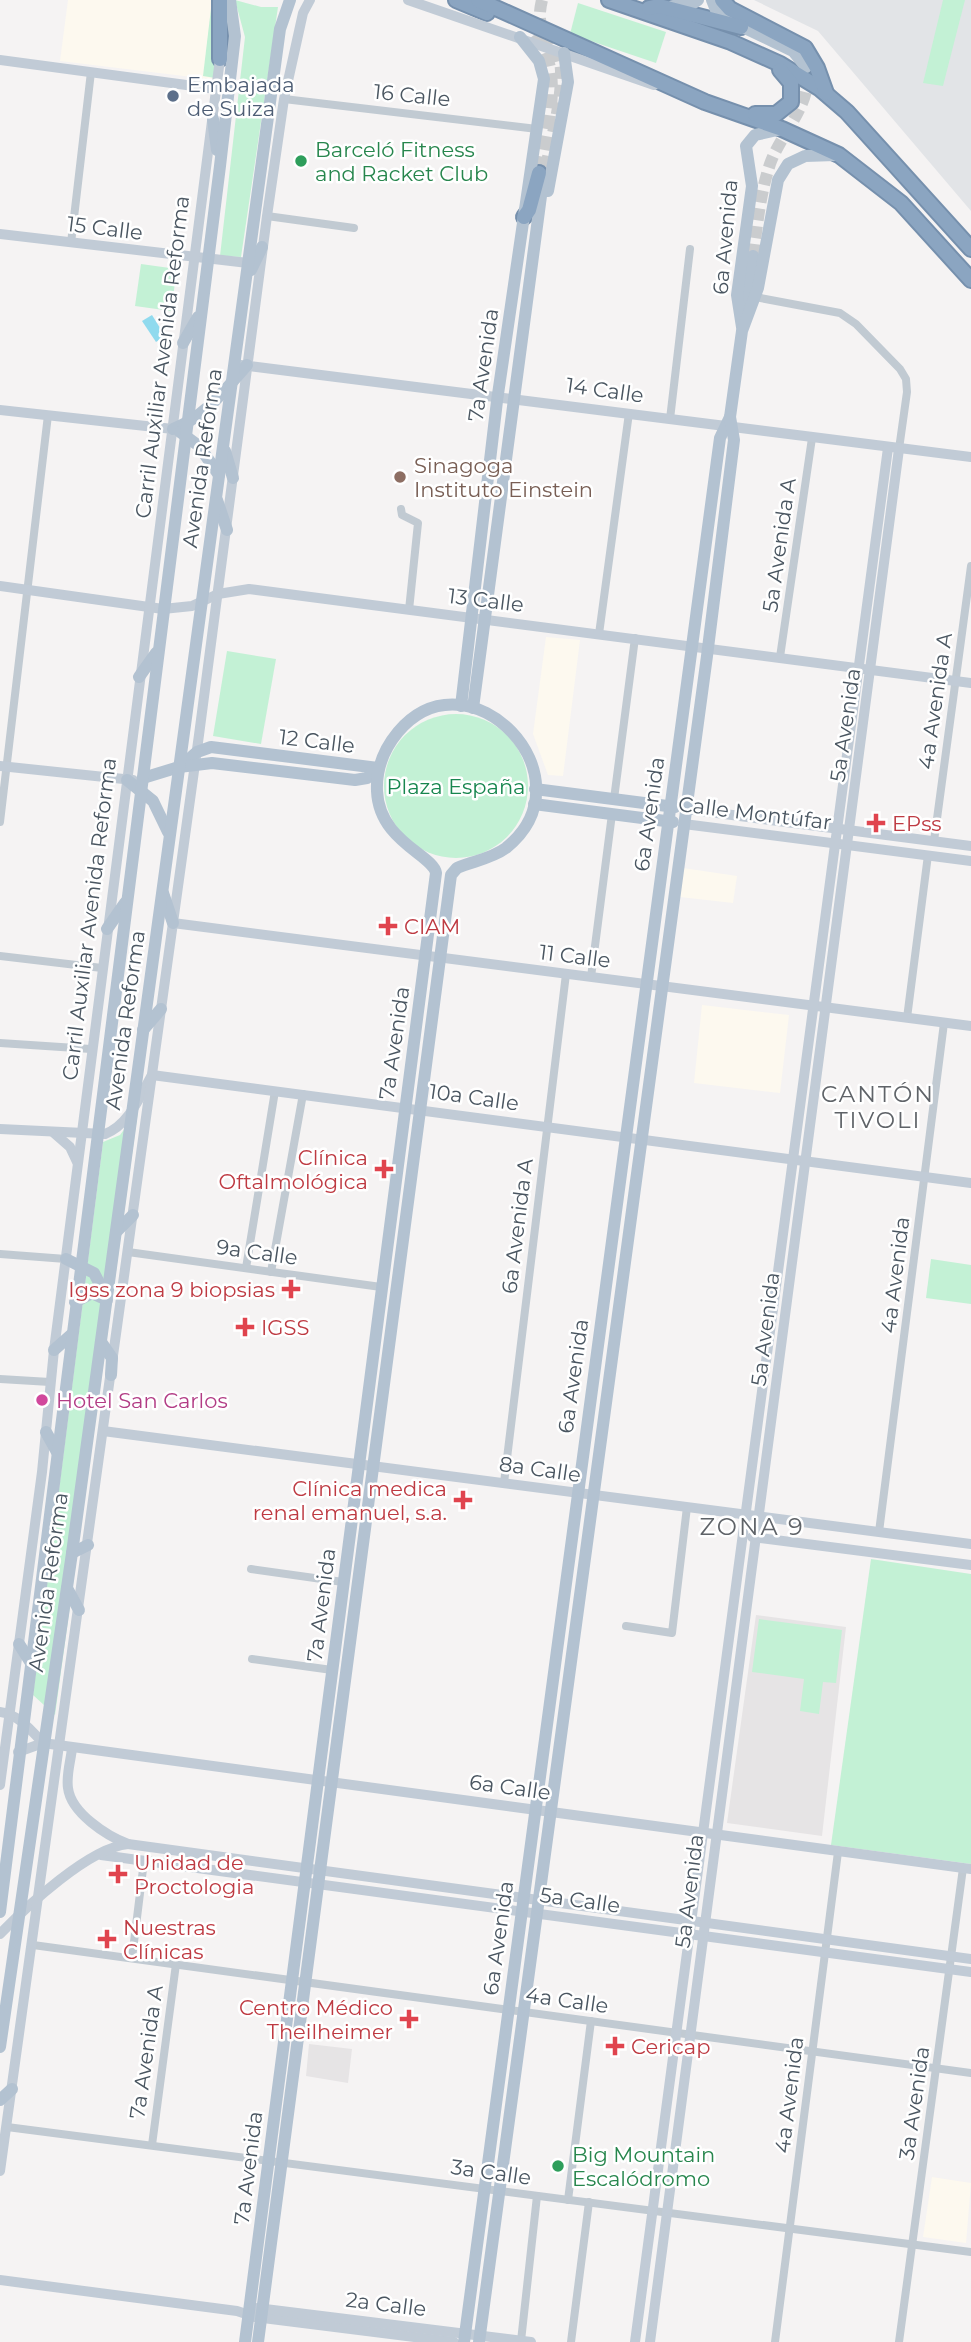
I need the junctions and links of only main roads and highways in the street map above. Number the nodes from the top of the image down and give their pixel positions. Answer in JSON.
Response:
{"nodes":[{"id":1,"x":290,"y":0,"type":"edge"},
{"id":2,"x":456,"y":0,"type":"edge"},
{"id":3,"x":478,"y":0,"type":"edge"},
{"id":4,"x":609,"y":0,"type":"edge"},
{"id":5,"x":698,"y":0,"type":"edge"},
{"id":6,"x":712,"y":0,"type":"edge"},
{"id":7,"x":722,"y":0,"type":"edge"},
{"id":8,"x":227,"y":1,"type":"edge"},
{"id":9,"x":659,"y":6,"type":"junction"},
{"id":10,"x":641,"y":10,"type":"junction"},
{"id":11,"x":741,"y":27,"type":"junction"},
{"id":12,"x":527,"y":36,"type":"joint"},
{"id":13,"x":755,"y":52,"type":"junction"},
{"id":14,"x":564,"y":53,"type":"road end"},
{"id":15,"x":220,"y":59,"type":"road end"},
{"id":16,"x":806,"y":66,"type":"dead end"},
{"id":17,"x":825,"y":93,"type":"junction"},
{"id":18,"x":740,"y":114,"type":"junction"},
{"id":19,"x":213,"y":119,"type":"road end"},
{"id":20,"x":782,"y":129,"type":"junction"},
{"id":21,"x":839,"y":155,"type":"junction"},
{"id":22,"x":219,"y":166,"type":"junction"},
{"id":23,"x":542,"y":173,"type":"tunnel mouth"},
{"id":24,"x":530,"y":217,"type":"junction"},
{"id":25,"x":971,"y":249,"type":"edge"},
{"id":26,"x":753,"y":257,"type":"tunnel mouth"},
{"id":27,"x":971,"y":280,"type":"edge"},
{"id":28,"x":202,"y":311,"type":"junction"},
{"id":29,"x":742,"y":331,"type":"junction"},
{"id":30,"x":183,"y":343,"type":"road end"},
{"id":31,"x":231,"y":383,"type":"junction"},
{"id":32,"x":726,"y":421,"type":"junction"},
{"id":33,"x":181,"y":429,"type":"junction"},
{"id":34,"x":223,"y":446,"type":"junction"},
{"id":35,"x":219,"y":474,"type":"junction"},
{"id":36,"x":233,"y":478,"type":"road end"},
{"id":37,"x":216,"y":496,"type":"junction"},
{"id":38,"x":227,"y":530,"type":"road end"},
{"id":39,"x":158,"y":649,"type":"junction"},
{"id":40,"x":139,"y":677,"type":"road end"},
{"id":41,"x":467,"y":707,"type":"junction"},
{"id":42,"x":183,"y":737,"type":"junction"},
{"id":43,"x":196,"y":758,"type":"junction"},
{"id":44,"x":179,"y":767,"type":"junction"},
{"id":45,"x":379,"y":768,"type":"junction"},
{"id":46,"x":127,"y":780,"type":"road end"},
{"id":47,"x":142,"y":784,"type":"junction"},
{"id":48,"x":536,"y":789,"type":"junction"},
{"id":49,"x":534,"y":804,"type":"junction"},
{"id":50,"x":669,"y":807,"type":"junction"},
{"id":51,"x":686,"y":809,"type":"junction"},
{"id":52,"x":667,"y":821,"type":"junction"},
{"id":53,"x":684,"y":824,"type":"junction"},
{"id":54,"x":170,"y":836,"type":"junction"},
{"id":55,"x":162,"y":890,"type":"junction"},
{"id":56,"x":127,"y":900,"type":"junction"},
{"id":57,"x":173,"y":923,"type":"road end"},
{"id":58,"x":107,"y":929,"type":"road end"},
{"id":59,"x":161,"y":1010,"type":"road end"},
{"id":60,"x":143,"y":1031,"type":"junction"},
{"id":61,"x":133,"y":1216,"type":"road end"},
{"id":62,"x":116,"y":1232,"type":"junction"},
{"id":63,"x":66,"y":1259,"type":"road end"},
{"id":64,"x":79,"y":1263,"type":"junction"},
{"id":65,"x":107,"y":1300,"type":"junction"},
{"id":66,"x":75,"y":1301,"type":"junction"},
{"id":67,"x":71,"y":1335,"type":"junction"},
{"id":68,"x":101,"y":1342,"type":"junction"},
{"id":69,"x":54,"y":1350,"type":"road end"},
{"id":70,"x":111,"y":1375,"type":"road end"},
{"id":71,"x":46,"y":1432,"type":"road end"},
{"id":72,"x":57,"y":1452,"type":"junction"},
{"id":73,"x":88,"y":1545,"type":"road end"},
{"id":74,"x":72,"y":1553,"type":"junction"},
{"id":75,"x":67,"y":1588,"type":"junction"},
{"id":76,"x":79,"y":1610,"type":"road end"},
{"id":77,"x":19,"y":1644,"type":"road end"},
{"id":78,"x":31,"y":1663,"type":"junction"},
{"id":79,"x":325,"y":1781,"type":"junction"},
{"id":80,"x":543,"y":1811,"type":"junction"},
{"id":81,"x":0,"y":1912,"type":"edge"},
{"id":82,"x":0,"y":2047,"type":"edge"},
{"id":83,"x":12,"y":2089,"type":"road end"},
{"id":84,"x":0,"y":2099,"type":"edge"},
{"id":85,"x":275,"y":2161,"type":"junction"},
{"id":86,"x":252,"y":2312,"type":"junction"},
{"id":87,"x":465,"y":2337,"type":"edge"},
{"id":88,"x":480,"y":2338,"type":"edge"},
{"id":89,"x":245,"y":2342,"type":"edge"},
{"id":90,"x":258,"y":2342,"type":"edge"}],
"edges":[{"from":1,"to":31,"type":"main road","name":"Avenida Reforma"},
{"from":2,"to":12,"type":"highway"},
{"from":3,"to":18,"type":"highway"},
{"from":4,"to":10,"type":"highway"},
{"from":5,"to":9,"type":"main road"},
{"from":6,"to":11,"type":"main road"},
{"from":7,"to":17,"type":"highway"},
{"from":8,"to":15,"type":"highway"},
{"from":8,"to":22,"type":"main road","name":"Avenida Reforma"},
{"from":9,"to":10,"type":"highway"},
{"from":9,"to":11,"type":"highway"},
{"from":10,"to":13,"type":"highway"},
{"from":11,"to":16,"type":"main road"},
{"from":12,"to":24,"type":"main road","name":"7a Avenida"},
{"from":13,"to":17,"type":"highway"},
{"from":13,"to":18,"type":"highway"},
{"from":14,"to":24,"type":"main road","name":"7a Avenida"},
{"from":17,"to":25,"type":"highway"},
{"from":18,"to":20,"type":"highway"},
{"from":19,"to":22,"type":"main road"},
{"from":20,"to":21,"type":"highway"},
{"from":20,"to":29,"type":"main road","name":"6a Avenida"},
{"from":21,"to":27,"type":"highway"},
{"from":21,"to":29,"type":"main road","name":"6a Avenida"},
{"from":22,"to":28,"type":"main road","name":"Avenida Reforma"},
{"from":23,"to":24,"type":"highway"},
{"from":24,"to":41,"type":"main road","name":"7a Avenida"},
{"from":24,"to":41,"type":"main road","name":"7a Avenida"},
{"from":26,"to":29,"type":"main road"},
{"from":28,"to":30,"type":"main road"},
{"from":28,"to":33,"type":"main road","name":"Avenida Reforma"},
{"from":29,"to":32,"type":"main road","name":"6a Avenida"},
{"from":31,"to":33,"type":"main road"},
{"from":31,"to":34,"type":"main road","name":"Avenida Reforma"},
{"from":32,"to":50,"type":"main road","name":"6a Avenida"},
{"from":32,"to":51,"type":"main road","name":"6a Avenida"},
{"from":33,"to":35,"type":"main road"},
{"from":33,"to":39,"type":"main road","name":"Avenida Reforma"},
{"from":34,"to":35,"type":"main road","name":"Avenida Reforma"},
{"from":34,"to":36,"type":"main road"},
{"from":35,"to":37,"type":"main road","name":"Avenida Reforma"},
{"from":37,"to":38,"type":"main road"},
{"from":37,"to":42,"type":"main road","name":"Avenida Reforma"},
{"from":39,"to":40,"type":"main road"},
{"from":39,"to":47,"type":"main road","name":"Avenida Reforma"},
{"from":41,"to":45,"type":"main road"},
{"from":41,"to":48,"type":"main road"},
{"from":42,"to":43,"type":"main road"},
{"from":42,"to":44,"type":"main road","name":"Avenida Reforma"},
{"from":43,"to":44,"type":"main road"},
{"from":43,"to":45,"type":"main road","name":"12 Calle"},
{"from":44,"to":47,"type":"main road"},
{"from":44,"to":54,"type":"main road","name":"Avenida Reforma"},
{"from":45,"to":79,"type":"main road","name":"7a Avenida"},
{"from":46,"to":47,"type":"main road"},
{"from":47,"to":54,"type":"main road"},
{"from":47,"to":56,"type":"main road","name":"Avenida Reforma"},
{"from":48,"to":49,"type":"main road"},
{"from":48,"to":50,"type":"main road","name":"Calle Montúfar"},
{"from":49,"to":52,"type":"main road","name":"Calle Montúfar"},
{"from":49,"to":79,"type":"main road","name":"7a Avenida"},
{"from":50,"to":51,"type":"main road","name":"Calle Montúfar"},
{"from":50,"to":52,"type":"main road","name":"6a Avenida"},
{"from":51,"to":53,"type":"main road","name":"6a Avenida"},
{"from":52,"to":53,"type":"main road","name":"Calle Montúfar"},
{"from":52,"to":80,"type":"main road","name":"6a Avenida"},
{"from":53,"to":80,"type":"main road","name":"6a Avenida"},
{"from":54,"to":55,"type":"main road","name":"Avenida Reforma"},
{"from":55,"to":57,"type":"main road"},
{"from":55,"to":60,"type":"main road","name":"Avenida Reforma"},
{"from":56,"to":58,"type":"main road"},
{"from":56,"to":64,"type":"main road","name":"Avenida Reforma"},
{"from":59,"to":60,"type":"main road"},
{"from":60,"to":62,"type":"main road","name":"Avenida Reforma"},
{"from":61,"to":62,"type":"main road"},
{"from":62,"to":65,"type":"main road","name":"Avenida Reforma"},
{"from":63,"to":64,"type":"main road"},
{"from":64,"to":65,"type":"main road"},
{"from":64,"to":66,"type":"main road","name":"Avenida Reforma"},
{"from":65,"to":66,"type":"main road"},
{"from":65,"to":68,"type":"main road","name":"Avenida Reforma"},
{"from":66,"to":67,"type":"main road","name":"Avenida Reforma"},
{"from":67,"to":69,"type":"main road"},
{"from":67,"to":72,"type":"main road","name":"Avenida Reforma"},
{"from":68,"to":70,"type":"main road"},
{"from":68,"to":74,"type":"main road","name":"Avenida Reforma"},
{"from":71,"to":72,"type":"main road"},
{"from":72,"to":78,"type":"main road","name":"Avenida Reforma"},
{"from":73,"to":74,"type":"main road"},
{"from":74,"to":75,"type":"main road","name":"Avenida Reforma"},
{"from":75,"to":76,"type":"main road"},
{"from":75,"to":82,"type":"main road","name":"Avenida Reforma"},
{"from":77,"to":78,"type":"main road"},
{"from":78,"to":81,"type":"main road","name":"Avenida Reforma"},
{"from":79,"to":85,"type":"main road","name":"7a Avenida"},
{"from":79,"to":85,"type":"main road","name":"7a Avenida"},
{"from":80,"to":87,"type":"main road","name":"6a Avenida"},
{"from":80,"to":88,"type":"main road","name":"6a Avenida"},
{"from":83,"to":84,"type":"main road"},
{"from":85,"to":86,"type":"main road","name":"7a Avenida"},
{"from":86,"to":89,"type":"main road","name":"7a Avenida"},
{"from":86,"to":90,"type":"main road","name":"7a Avenida"}]}
